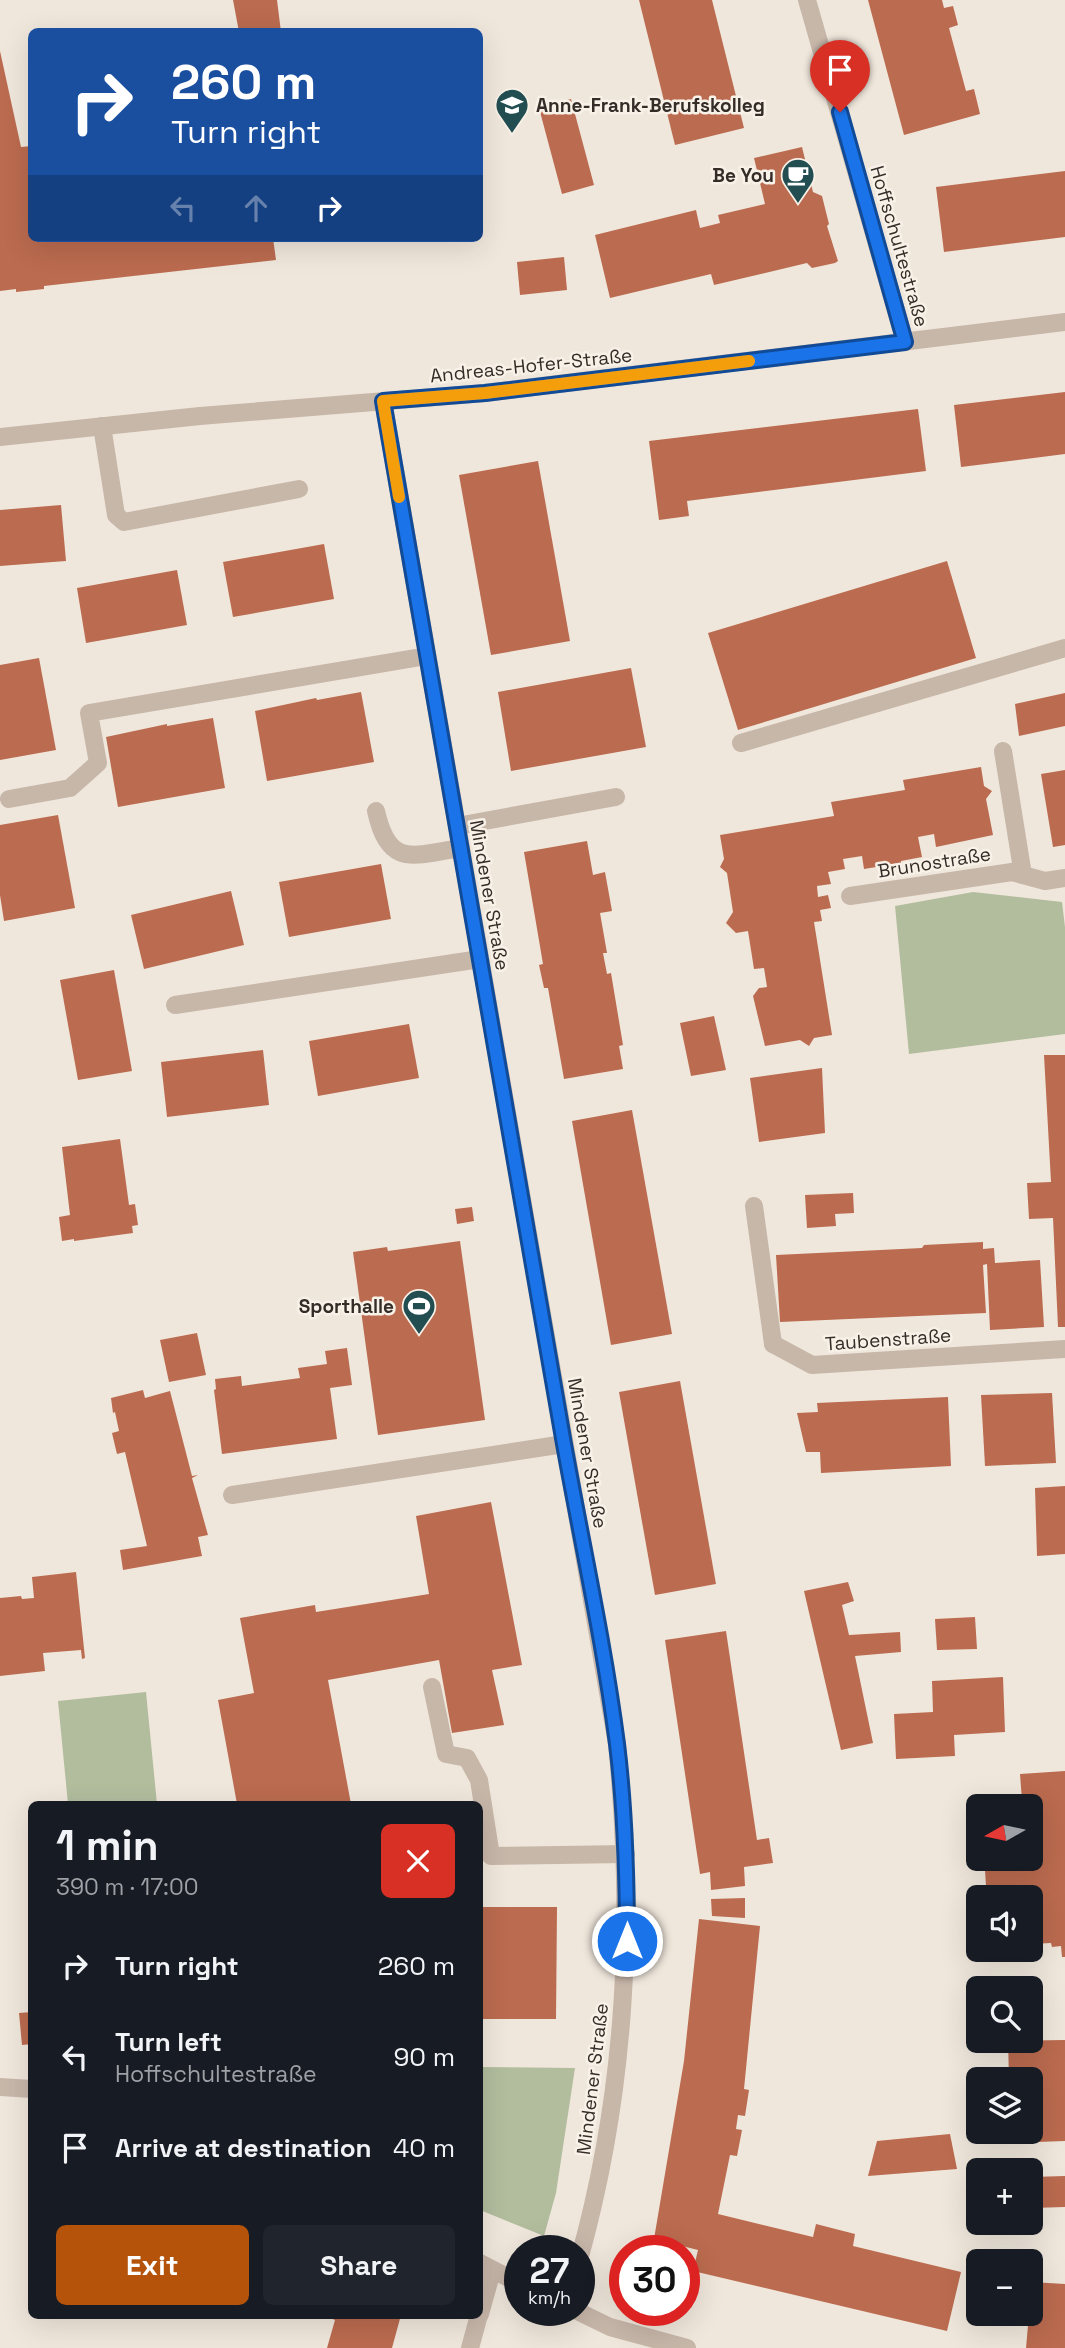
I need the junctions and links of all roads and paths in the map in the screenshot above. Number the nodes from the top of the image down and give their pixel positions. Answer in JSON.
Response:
{"nodes":[{"id":1,"x":807,"y":0,"type":"edge"},
{"id":2,"x":1065,"y":322,"type":"edge"},
{"id":3,"x":905,"y":342,"type":"junction"},
{"id":4,"x":383,"y":401,"type":"junction"},
{"id":5,"x":102,"y":426,"type":"junction"},
{"id":6,"x":0,"y":437,"type":"edge"},
{"id":7,"x":299,"y":489,"type":"dead end"},
{"id":8,"x":1065,"y":648,"type":"edge"},
{"id":9,"x":427,"y":656,"type":"junction"},
{"id":10,"x":741,"y":743,"type":"dead end"},
{"id":11,"x":1003,"y":751,"type":"dead end"},
{"id":12,"x":616,"y":797,"type":"dead end"},
{"id":13,"x":9,"y":799,"type":"dead end"},
{"id":14,"x":376,"y":811,"type":"dead end"},
{"id":15,"x":457,"y":826,"type":"junction"},
{"id":16,"x":461,"y":848,"type":"junction"},
{"id":17,"x":1023,"y":875,"type":"junction"},
{"id":18,"x":1065,"y":878,"type":"edge"},
{"id":19,"x":850,"y":896,"type":"dead end"},
{"id":20,"x":480,"y":959,"type":"junction"},
{"id":21,"x":175,"y":1005,"type":"dead end"},
{"id":22,"x":754,"y":1206,"type":"dead end"},
{"id":23,"x":1065,"y":1349,"type":"edge"},
{"id":24,"x":564,"y":1444,"type":"junction"},
{"id":25,"x":232,"y":1495,"type":"dead end"},
{"id":26,"x":432,"y":1687,"type":"dead end"},
{"id":27,"x":482,"y":1801,"type":"edge"},
{"id":28,"x":483,"y":1805,"type":"edge"},
{"id":29,"x":625,"y":1854,"type":"junction"},
{"id":30,"x":0,"y":2087,"type":"edge"},
{"id":31,"x":28,"y":2089,"type":"edge"},
{"id":32,"x":585,"y":2235,"type":"edge"},
{"id":33,"x":486,"y":2267,"type":"edge"},
{"id":34,"x":504,"y":2276,"type":"edge"},
{"id":35,"x":483,"y":2288,"type":"edge"},
{"id":36,"x":478,"y":2319,"type":"edge"},
{"id":37,"x":595,"y":2320,"type":"edge"},
{"id":38,"x":470,"y":2348,"type":"edge"},
{"id":39,"x":687,"y":2348,"type":"edge"}],
"edges":[{"from":1,"to":3,"type":"street","name":"Hoffschultestraße"},
{"from":2,"to":3,"type":"street","name":"Andreas-Hofer-Straße"},
{"from":3,"to":4,"type":"street","name":"Andreas-Hofer-Straße"},
{"from":4,"to":5,"type":"street","name":"Andreas-Hofer-Straße"},
{"from":4,"to":9,"type":"street","name":"Mindener Straße"},
{"from":5,"to":6,"type":"street","name":"Andreas-Hofer-Straße"},
{"from":5,"to":7,"type":"street"},
{"from":8,"to":10,"type":"street"},
{"from":9,"to":13,"type":"street"},
{"from":9,"to":15,"type":"street","name":"Mindener Straße"},
{"from":11,"to":17,"type":"street"},
{"from":12,"to":15,"type":"street"},
{"from":14,"to":16,"type":"street"},
{"from":15,"to":16,"type":"street","name":"Mindener Straße"},
{"from":16,"to":20,"type":"street","name":"Mindener Straße"},
{"from":17,"to":18,"type":"street","name":"Brunostraße"},
{"from":17,"to":19,"type":"street","name":"Brunostraße"},
{"from":20,"to":21,"type":"street"},
{"from":20,"to":24,"type":"street","name":"Mindener Straße"},
{"from":22,"to":23,"type":"street","name":"Taubenstraße"},
{"from":24,"to":25,"type":"street"},
{"from":24,"to":29,"type":"street","name":"Mindener Straße"},
{"from":26,"to":27,"type":"street"},
{"from":28,"to":29,"type":"street"},
{"from":29,"to":32,"type":"street","name":"Mindener Straße"},
{"from":30,"to":31,"type":"street"},
{"from":33,"to":34,"type":"street"},
{"from":33,"to":35,"type":"street"},
{"from":36,"to":38,"type":"street"},
{"from":37,"to":39,"type":"street"}]}
